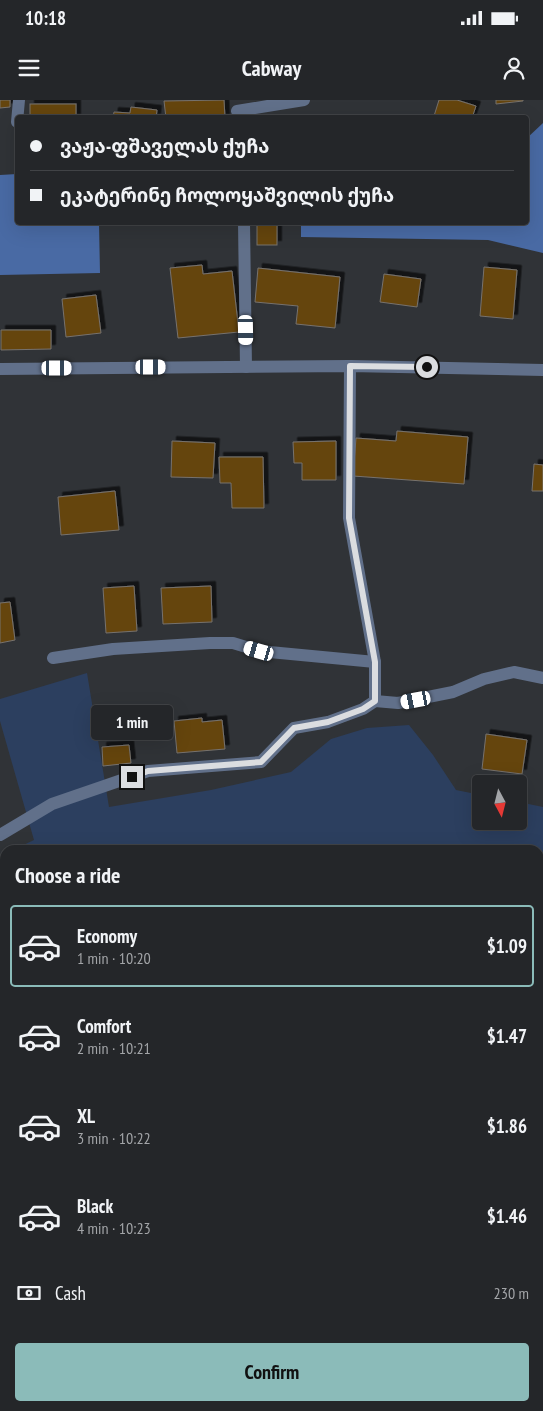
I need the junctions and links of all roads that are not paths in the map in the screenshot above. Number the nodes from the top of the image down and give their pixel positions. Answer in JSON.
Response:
{"nodes":[{"id":1,"x":18,"y":100,"type":"edge"},
{"id":2,"x":304,"y":100,"type":"edge"},
{"id":3,"x":236,"y":110,"type":"edge"},
{"id":4,"x":17,"y":115,"type":"edge"},
{"id":5,"x":244,"y":225,"type":"edge"},
{"id":6,"x":246,"y":366,"type":"junction"},
{"id":7,"x":350,"y":366,"type":"junction"},
{"id":8,"x":0,"y":369,"type":"edge"},
{"id":9,"x":543,"y":370,"type":"edge"},
{"id":10,"x":53,"y":658,"type":"dead end"},
{"id":11,"x":375,"y":662,"type":"junction"},
{"id":12,"x":543,"y":678,"type":"edge"},
{"id":13,"x":375,"y":701,"type":"junction"},
{"id":14,"x":0,"y":836,"type":"edge"}],
"edges":[{"from":1,"to":4,"type":"street"},
{"from":2,"to":3,"type":"street"},
{"from":5,"to":6,"type":"street"},
{"from":6,"to":7,"type":"street"},
{"from":6,"to":8,"type":"street"},
{"from":7,"to":9,"type":"street"},
{"from":7,"to":11,"type":"street"},
{"from":10,"to":11,"type":"street"},
{"from":11,"to":13,"type":"street"},
{"from":12,"to":13,"type":"street"},
{"from":13,"to":14,"type":"street"}]}
